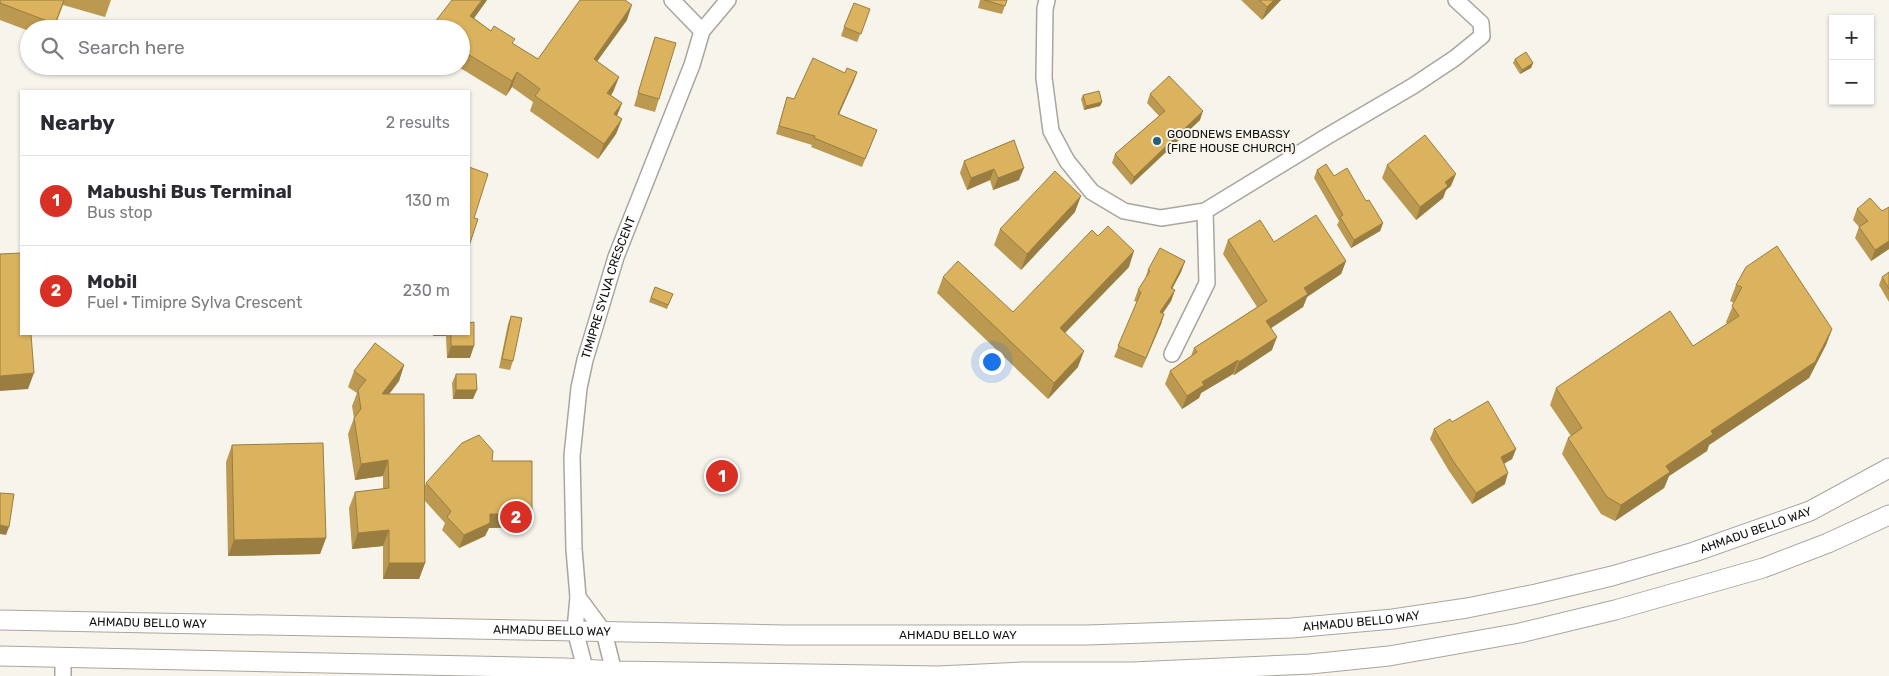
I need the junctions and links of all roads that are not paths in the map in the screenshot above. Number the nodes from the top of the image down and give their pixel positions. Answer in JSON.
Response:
{"nodes":[{"id":1,"x":672,"y":0,"type":"edge"},
{"id":2,"x":728,"y":0,"type":"edge"},
{"id":3,"x":1047,"y":0,"type":"edge"},
{"id":4,"x":1456,"y":0,"type":"edge"},
{"id":5,"x":702,"y":31,"type":"junction"},
{"id":6,"x":1205,"y":211,"type":"junction"},
{"id":7,"x":1172,"y":354,"type":"dead end"},
{"id":8,"x":1889,"y":468,"type":"edge"},
{"id":9,"x":1889,"y":515,"type":"edge"},
{"id":10,"x":578,"y":597,"type":"junction"},
{"id":11,"x":0,"y":620,"type":"edge"},
{"id":12,"x":575,"y":630,"type":"junction"},
{"id":13,"x":604,"y":632,"type":"junction"},
{"id":14,"x":0,"y":656,"type":"edge"},
{"id":15,"x":63,"y":657,"type":"junction"},
{"id":16,"x":586,"y":673,"type":"edge"},
{"id":17,"x":615,"y":674,"type":"edge"},
{"id":18,"x":63,"y":676,"type":"edge"},
{"id":19,"x":938,"y":676,"type":"edge"}],
"edges":[{"from":1,"to":5,"type":"street"},
{"from":2,"to":5,"type":"street","name":"TIMIPRE SYLVA CRESCENT"},
{"from":3,"to":6,"type":"street"},
{"from":4,"to":6,"type":"street"},
{"from":5,"to":10,"type":"street","name":"TIMIPRE SYLVA CRESCENT"},
{"from":6,"to":7,"type":"street"},
{"from":8,"to":13,"type":"main road","name":"AHMADU BELLO WAY"},
{"from":9,"to":19,"type":"main road"},
{"from":10,"to":12,"type":"street","name":"TIMIPRE SYLVA CRESCENT"},
{"from":10,"to":13,"type":"street"},
{"from":11,"to":12,"type":"main road","name":"AHMADU BELLO WAY"},
{"from":12,"to":13,"type":"main road","name":"AHMADU BELLO WAY"},
{"from":12,"to":16,"type":"street","name":"TIMIPRE SYLVA CRESCENT"},
{"from":13,"to":17,"type":"street"},
{"from":14,"to":15,"type":"main road"},
{"from":15,"to":16,"type":"main road"},
{"from":15,"to":18,"type":"street"},
{"from":16,"to":17,"type":"main road"},
{"from":17,"to":19,"type":"main road"}]}
